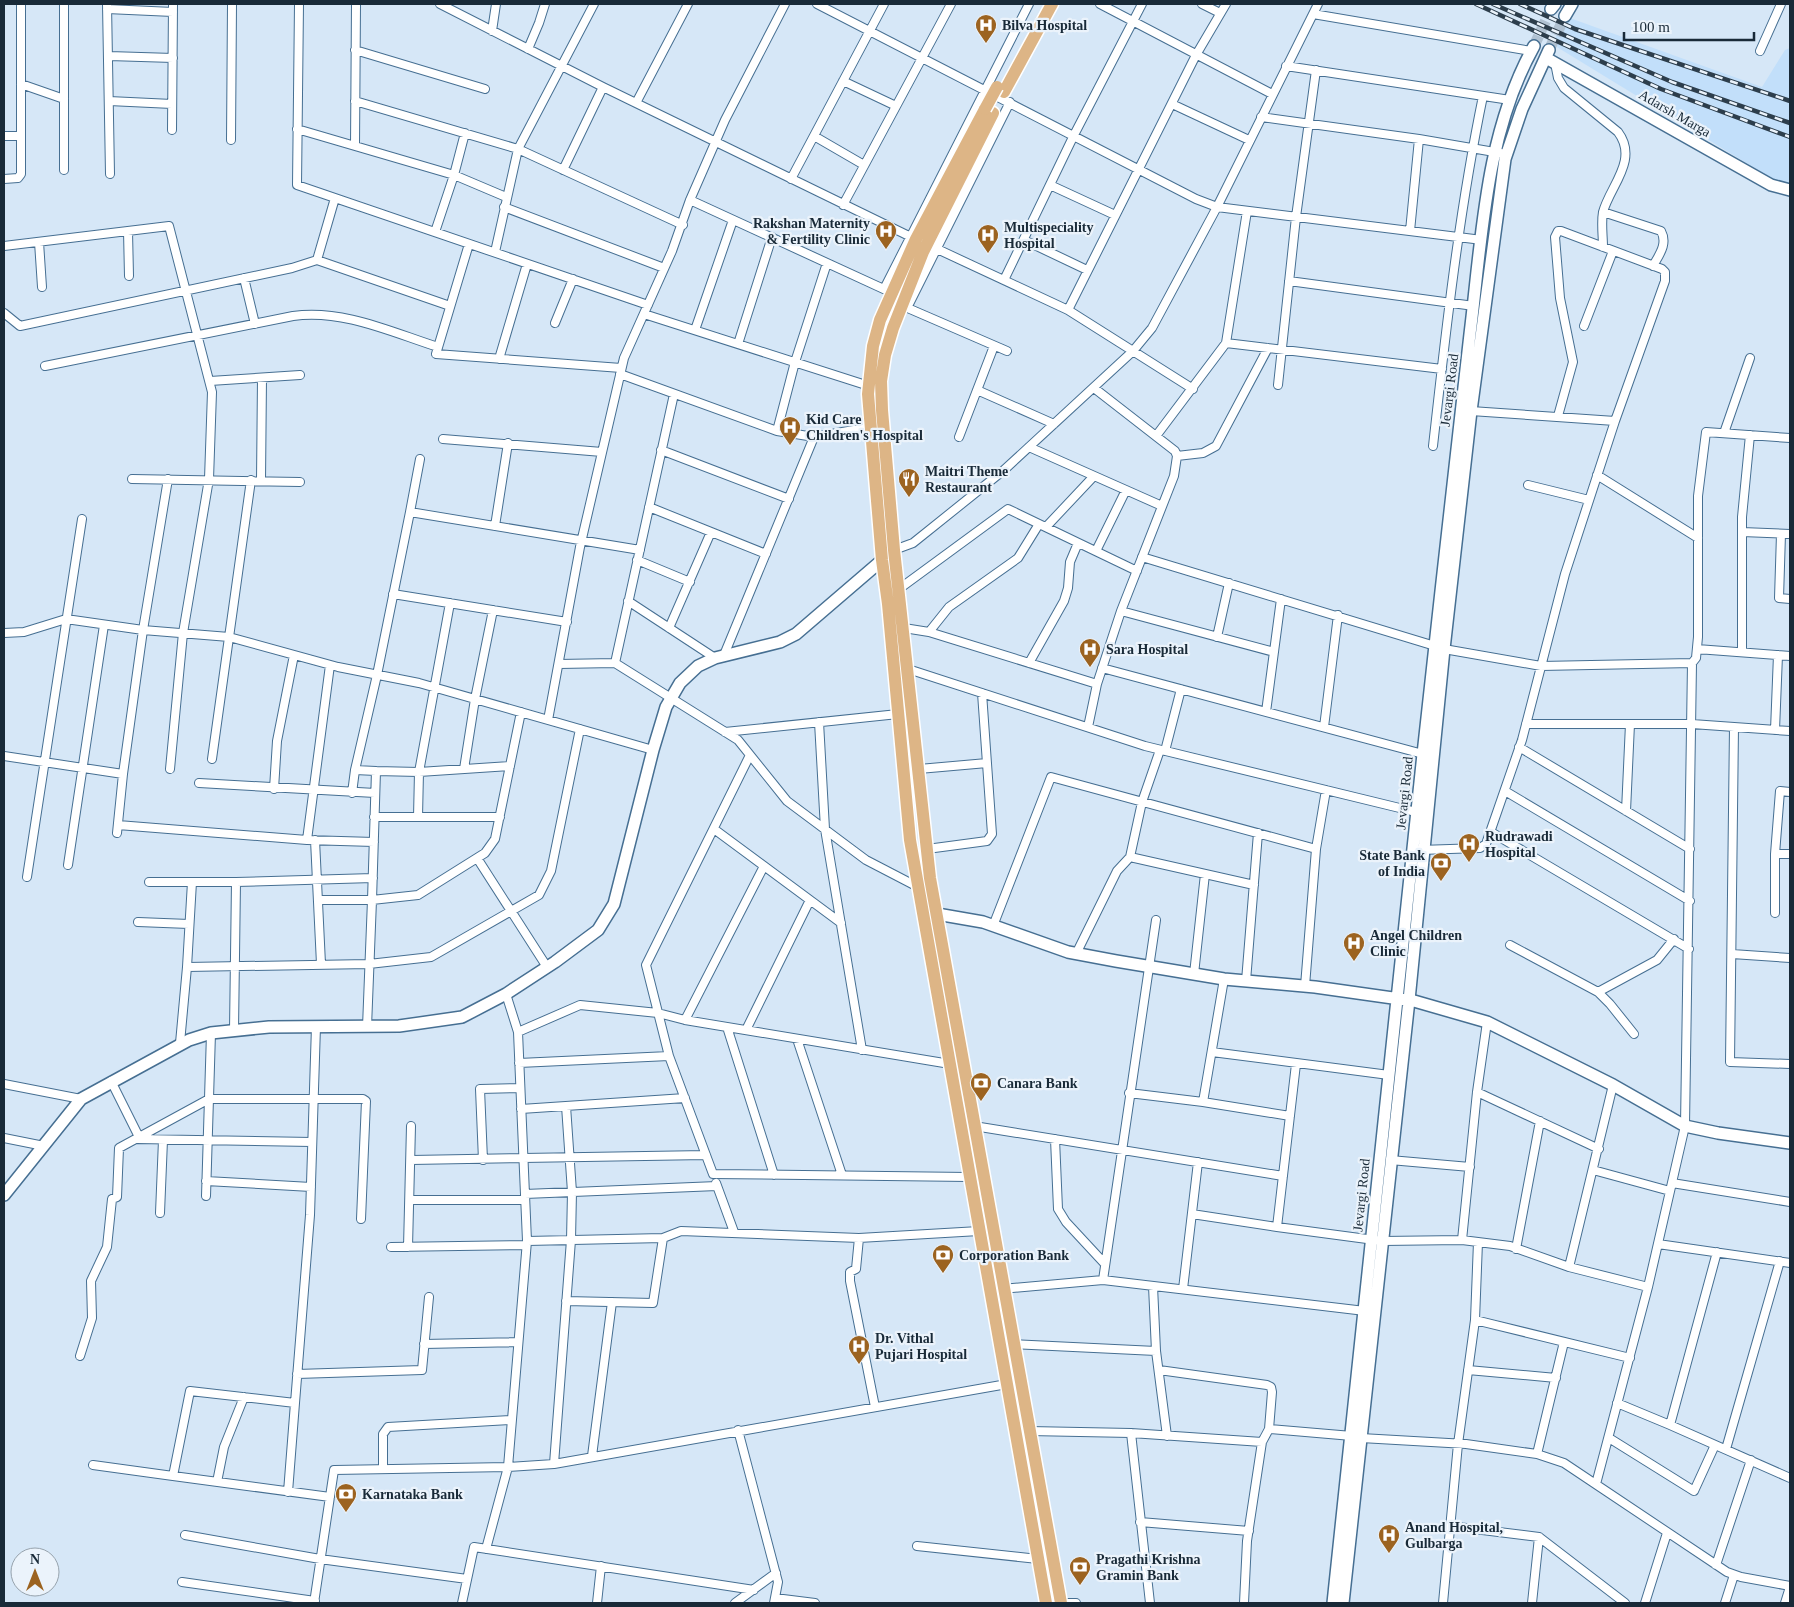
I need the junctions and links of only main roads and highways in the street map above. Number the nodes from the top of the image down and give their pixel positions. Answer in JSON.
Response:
{"nodes":[{"id":1,"x":1043,"y":4,"type":"edge"},
{"id":2,"x":1052,"y":4,"type":"edge"},
{"id":3,"x":1572,"y":4,"type":"edge"},
{"id":4,"x":1565,"y":16,"type":"tunnel mouth"},
{"id":5,"x":1532,"y":48,"type":"tunnel mouth"},
{"id":6,"x":999,"y":92,"type":"junction"},
{"id":7,"x":989,"y":111,"type":"junction"},
{"id":8,"x":1790,"y":190,"type":"edge"},
{"id":9,"x":894,"y":550,"type":"junction"},
{"id":10,"x":882,"y":560,"type":"junction"},
{"id":11,"x":1440,"y":648,"type":"junction"},
{"id":12,"x":1419,"y":850,"type":"junction"},
{"id":13,"x":937,"y":914,"type":"junction"},
{"id":14,"x":924,"y":916,"type":"junction"},
{"id":15,"x":1404,"y":999,"type":"junction"},
{"id":16,"x":1790,"y":1143,"type":"edge"},
{"id":17,"x":4,"y":1195,"type":"edge"},
{"id":18,"x":1376,"y":1240,"type":"junction"},
{"id":19,"x":1356,"y":1437,"type":"junction"},
{"id":20,"x":1046,"y":1603,"type":"edge"},
{"id":21,"x":1061,"y":1603,"type":"edge"},
{"id":22,"x":1333,"y":1603,"type":"edge"},
{"id":23,"x":1344,"y":1603,"type":"edge"}],
"edges":[{"from":1,"to":6,"type":"main road"},
{"from":2,"to":6,"type":"main road"},
{"from":3,"to":4,"type":"main road"},
{"from":5,"to":11,"type":"main road","name":"Jevargi Road"},
{"from":6,"to":7,"type":"main road"},
{"from":7,"to":9,"type":"main road"},
{"from":7,"to":10,"type":"main road"},
{"from":8,"to":11,"type":"main road","name":"Adarsh Marga"},
{"from":9,"to":10,"type":"main road"},
{"from":9,"to":13,"type":"main road"},
{"from":10,"to":14,"type":"main road"},
{"from":10,"to":17,"type":"main road"},
{"from":11,"to":12,"type":"main road"},
{"from":11,"to":12,"type":"main road","name":"Jevargi Road"},
{"from":12,"to":15,"type":"main road","name":"Jevargi Road"},
{"from":13,"to":14,"type":"main road"},
{"from":13,"to":15,"type":"main road"},
{"from":13,"to":21,"type":"main road"},
{"from":14,"to":20,"type":"main road"},
{"from":15,"to":16,"type":"main road"},
{"from":15,"to":18,"type":"main road"},
{"from":15,"to":18,"type":"main road","name":"Jevargi Road"},
{"from":18,"to":19,"type":"main road"},
{"from":18,"to":19,"type":"main road","name":"Jevargi Road"},
{"from":19,"to":22,"type":"main road","name":"Jevargi Road"},
{"from":19,"to":23,"type":"main road"}]}
